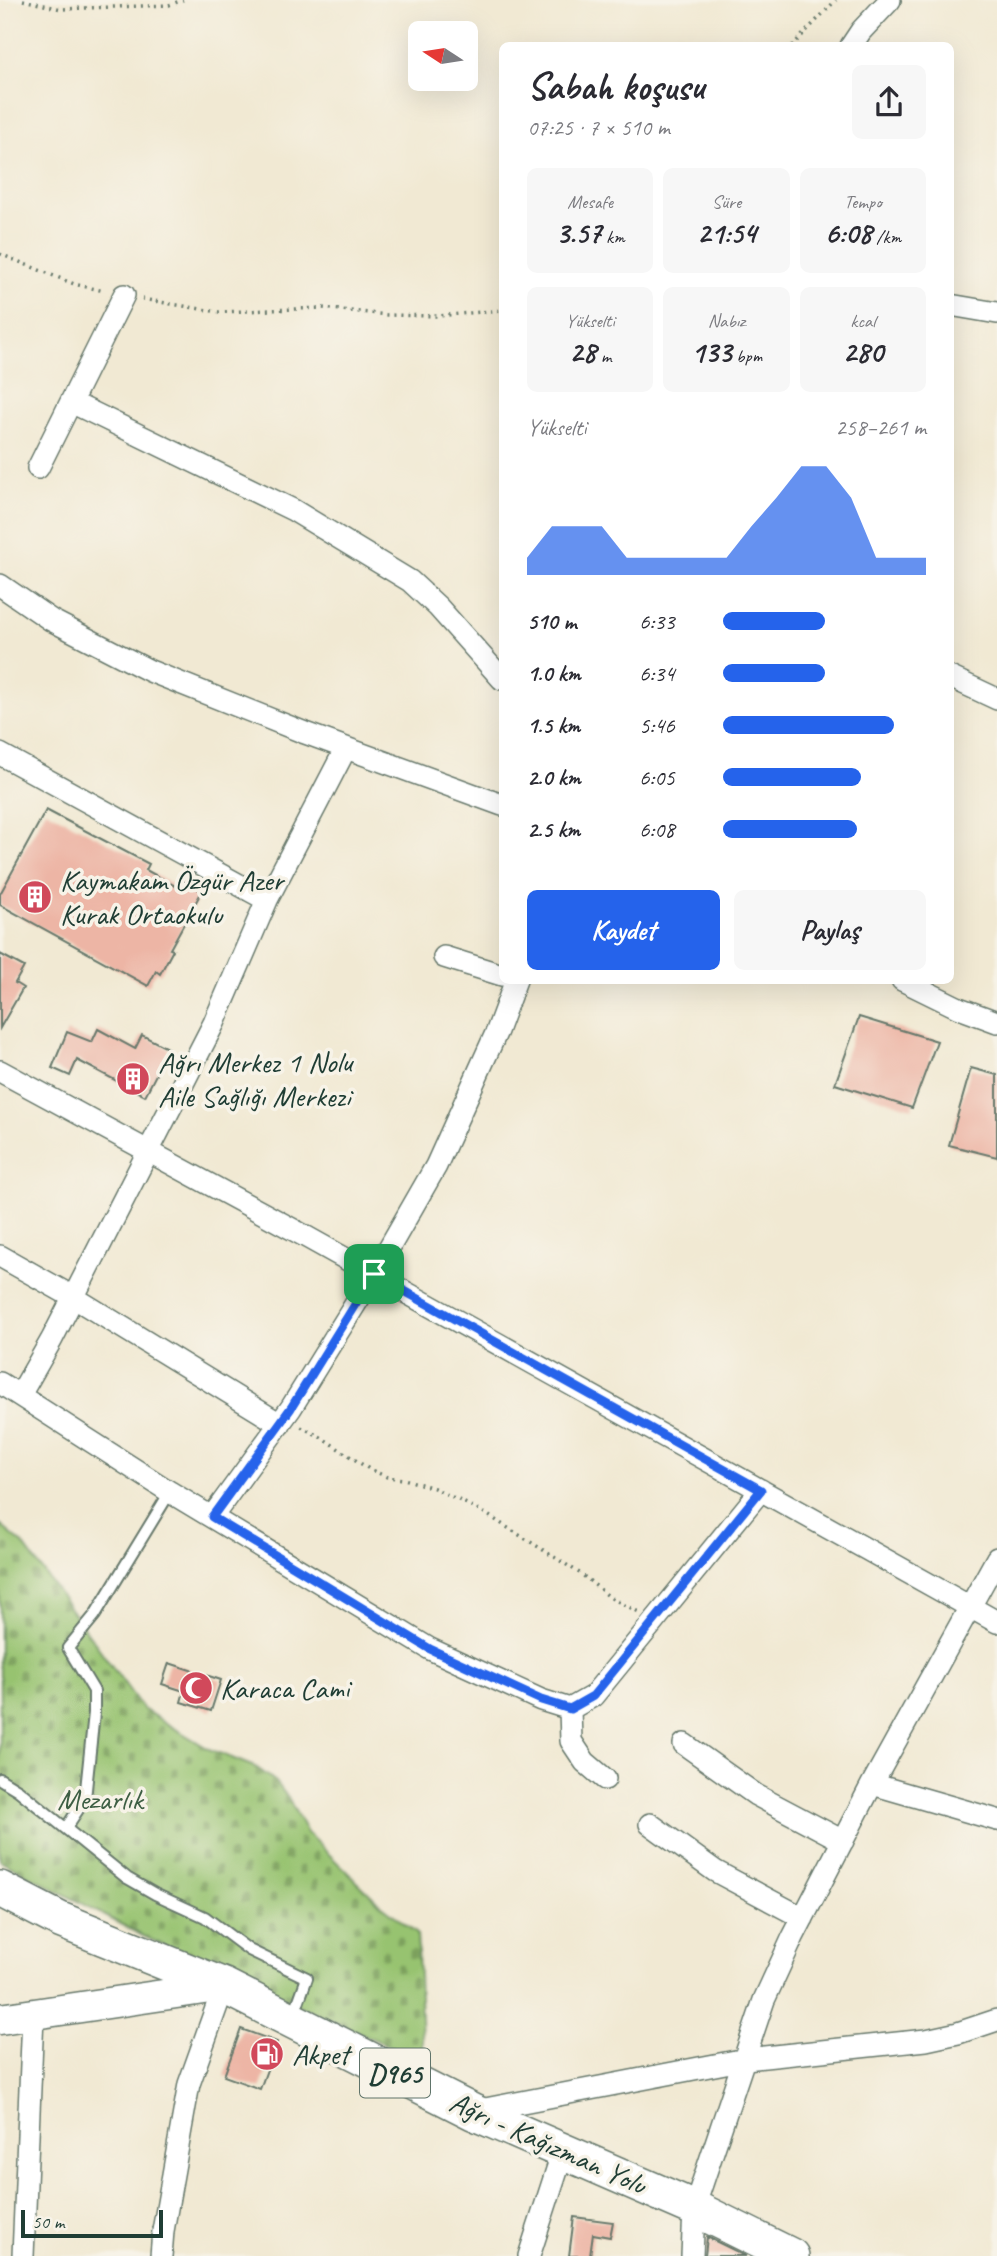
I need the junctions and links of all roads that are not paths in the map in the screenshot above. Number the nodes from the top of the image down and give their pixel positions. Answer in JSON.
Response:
{"nodes":[{"id":1,"x":890,"y":0,"type":"edge"},
{"id":2,"x":854,"y":42,"type":"edge"},
{"id":3,"x":124,"y":295,"type":"road end"},
{"id":4,"x":954,"y":306,"type":"edge"},
{"id":5,"x":997,"y":313,"type":"edge"},
{"id":6,"x":71,"y":402,"type":"junction"},
{"id":7,"x":38,"y":468,"type":"dead end"},
{"id":8,"x":0,"y":585,"type":"edge"},
{"id":9,"x":499,"y":676,"type":"edge"},
{"id":10,"x":954,"y":679,"type":"edge"},
{"id":11,"x":997,"y":699,"type":"edge"},
{"id":12,"x":346,"y":748,"type":"junction"},
{"id":13,"x":0,"y":754,"type":"edge"},
{"id":14,"x":499,"y":805,"type":"edge"},
{"id":15,"x":267,"y":900,"type":"junction"},
{"id":16,"x":444,"y":957,"type":"dead end"},
{"id":17,"x":499,"y":974,"type":"edge"},
{"id":18,"x":515,"y":984,"type":"edge"},
{"id":19,"x":910,"y":984,"type":"edge"},
{"id":20,"x":997,"y":1022,"type":"edge"},
{"id":21,"x":0,"y":1071,"type":"edge"},
{"id":22,"x":149,"y":1151,"type":"junction"},
{"id":23,"x":0,"y":1256,"type":"edge"},
{"id":24,"x":374,"y":1274,"type":"junction"},
{"id":25,"x":73,"y":1297,"type":"junction"},
{"id":26,"x":0,"y":1383,"type":"edge"},
{"id":27,"x":20,"y":1395,"type":"junction"},
{"id":28,"x":282,"y":1421,"type":"junction"},
{"id":29,"x":761,"y":1490,"type":"junction"},
{"id":30,"x":170,"y":1492,"type":"junction"},
{"id":31,"x":212,"y":1517,"type":"junction"},
{"id":32,"x":997,"y":1558,"type":"edge"},
{"id":33,"x":970,"y":1607,"type":"junction"},
{"id":34,"x":997,"y":1622,"type":"edge"},
{"id":35,"x":570,"y":1709,"type":"junction"},
{"id":36,"x":684,"y":1744,"type":"dead end"},
{"id":37,"x":0,"y":1779,"type":"edge"},
{"id":38,"x":605,"y":1779,"type":"dead end"},
{"id":39,"x":872,"y":1784,"type":"junction"},
{"id":40,"x":997,"y":1820,"type":"edge"},
{"id":41,"x":650,"y":1824,"type":"dead end"},
{"id":42,"x":66,"y":1828,"type":"junction"},
{"id":43,"x":843,"y":1842,"type":"junction"},
{"id":44,"x":0,"y":1889,"type":"edge"},
{"id":45,"x":803,"y":1918,"type":"junction"},
{"id":46,"x":224,"y":1986,"type":"junction"},
{"id":47,"x":33,"y":2016,"type":"junction"},
{"id":48,"x":0,"y":2019,"type":"edge"},
{"id":49,"x":291,"y":2020,"type":"junction"},
{"id":50,"x":997,"y":2020,"type":"edge"},
{"id":51,"x":746,"y":2059,"type":"junction"},
{"id":52,"x":473,"y":2112,"type":"junction"},
{"id":53,"x":563,"y":2151,"type":"junction"},
{"id":54,"x":694,"y":2208,"type":"junction"},
{"id":55,"x":23,"y":2256,"type":"edge"},
{"id":56,"x":161,"y":2256,"type":"edge"},
{"id":57,"x":529,"y":2256,"type":"edge"},
{"id":58,"x":692,"y":2256,"type":"edge"},
{"id":59,"x":791,"y":2256,"type":"edge"}],
"edges":[{"from":1,"to":2,"type":"street"},
{"from":3,"to":6,"type":"street"},
{"from":4,"to":5,"type":"street"},
{"from":6,"to":7,"type":"street"},
{"from":6,"to":9,"type":"street"},
{"from":8,"to":12,"type":"street"},
{"from":10,"to":11,"type":"street"},
{"from":12,"to":14,"type":"street"},
{"from":12,"to":15,"type":"street"},
{"from":13,"to":15,"type":"street"},
{"from":15,"to":22,"type":"street"},
{"from":16,"to":17,"type":"street"},
{"from":18,"to":24,"type":"street"},
{"from":19,"to":20,"type":"street"},
{"from":21,"to":22,"type":"street"},
{"from":22,"to":24,"type":"street"},
{"from":22,"to":25,"type":"street"},
{"from":23,"to":25,"type":"street"},
{"from":24,"to":28,"type":"street"},
{"from":24,"to":29,"type":"street"},
{"from":25,"to":27,"type":"street"},
{"from":25,"to":28,"type":"street"},
{"from":26,"to":27,"type":"street"},
{"from":27,"to":30,"type":"street"},
{"from":28,"to":31,"type":"street"},
{"from":29,"to":33,"type":"street"},
{"from":29,"to":35,"type":"street"},
{"from":30,"to":31,"type":"street"},
{"from":30,"to":42,"type":"lane"},
{"from":31,"to":35,"type":"street"},
{"from":32,"to":33,"type":"street"},
{"from":33,"to":34,"type":"street"},
{"from":33,"to":39,"type":"street"},
{"from":35,"to":38,"type":"street"},
{"from":36,"to":43,"type":"street"},
{"from":37,"to":42,"type":"lane"},
{"from":39,"to":40,"type":"street"},
{"from":39,"to":43,"type":"street"},
{"from":41,"to":45,"type":"street"},
{"from":42,"to":49,"type":"lane"},
{"from":43,"to":45,"type":"street"},
{"from":44,"to":46,"type":"main road","name":"Ağrı - Kağızman Yolu","number":"D965"},
{"from":45,"to":51,"type":"street"},
{"from":46,"to":47,"type":"street"},
{"from":46,"to":49,"type":"main road","name":"Ağrı - Kağızman Yolu","number":"D965"},
{"from":46,"to":56,"type":"street"},
{"from":47,"to":48,"type":"street"},
{"from":47,"to":55,"type":"street"},
{"from":49,"to":52,"type":"main road","name":"Ağrı - Kağızman Yolu","number":"D965"},
{"from":50,"to":51,"type":"street"},
{"from":51,"to":52,"type":"street"},
{"from":51,"to":54,"type":"street"},
{"from":52,"to":53,"type":"main road","name":"Ağrı - Kağızman Yolu","number":"D965"},
{"from":53,"to":54,"type":"main road","name":"Ağrı - Kağızman Yolu","number":"D965"},
{"from":53,"to":57,"type":"street"},
{"from":54,"to":58,"type":"street"},
{"from":54,"to":59,"type":"main road","name":"Ağrı - Kağızman Yolu","number":"D965"}]}
